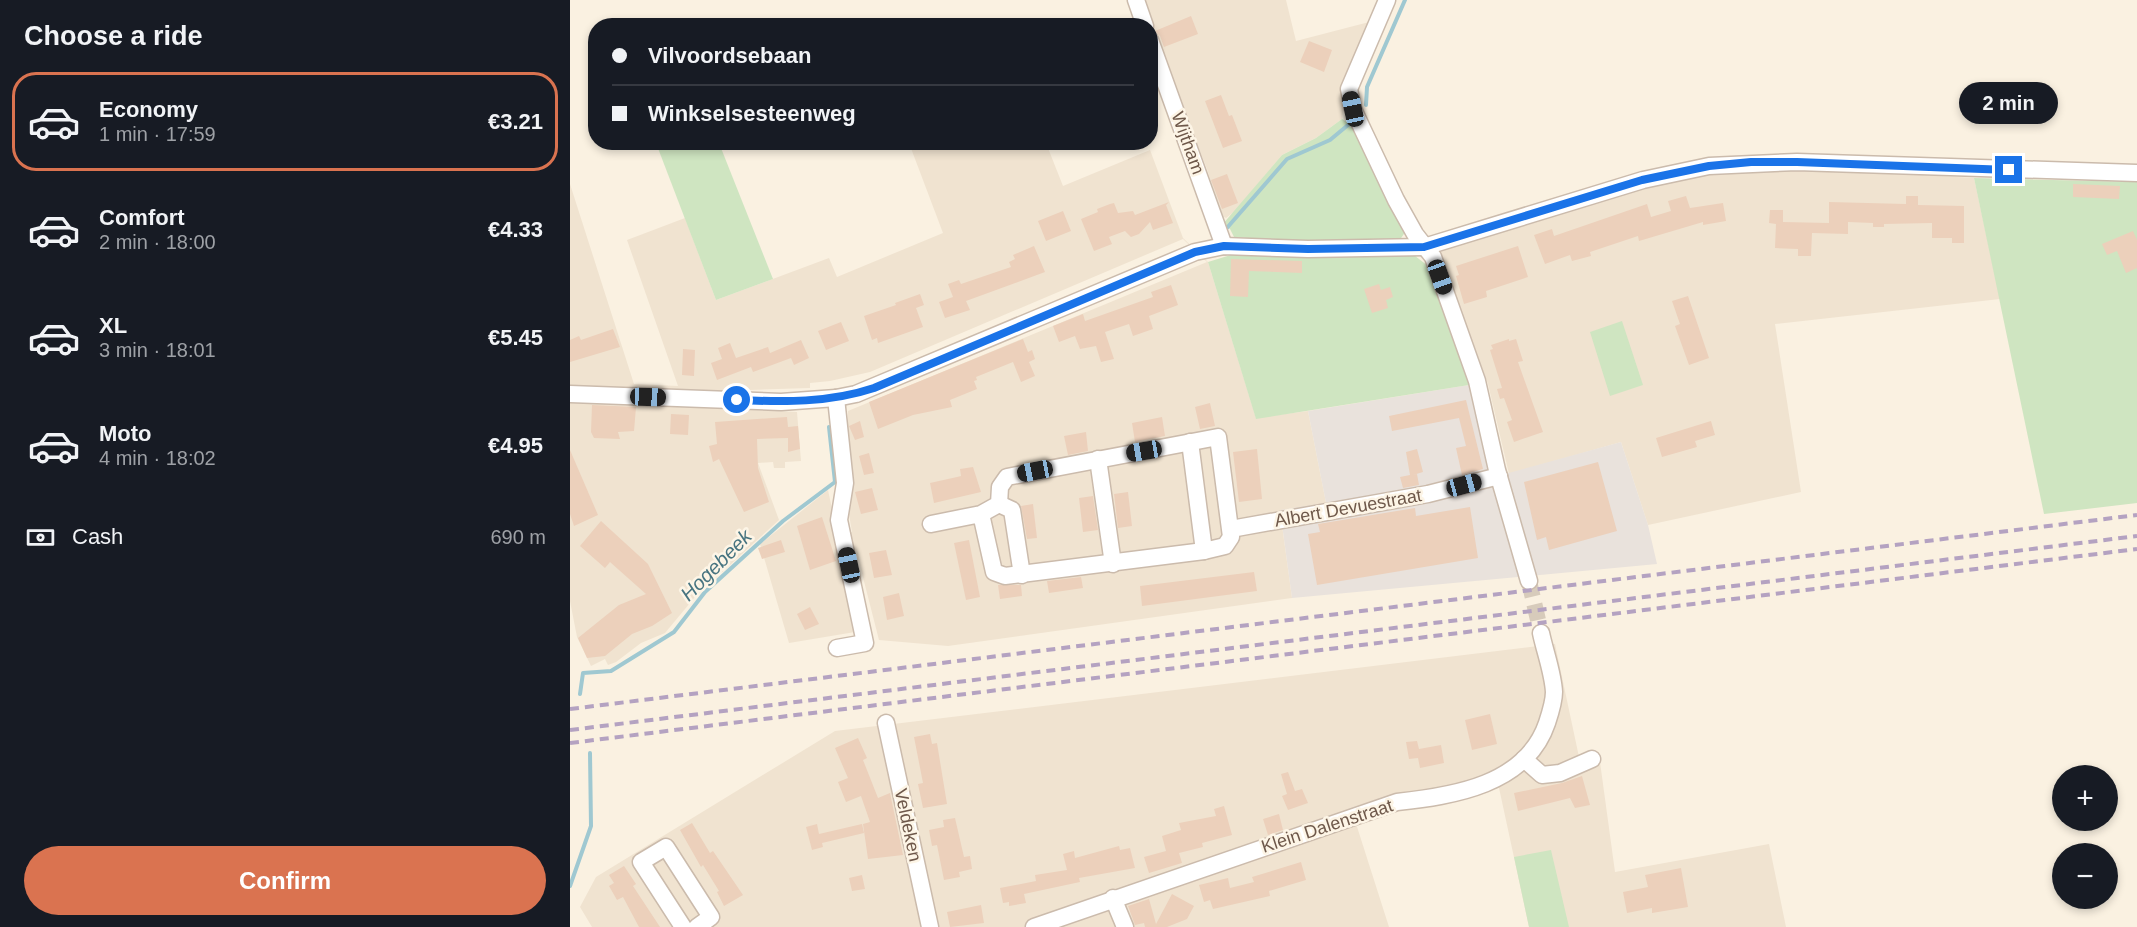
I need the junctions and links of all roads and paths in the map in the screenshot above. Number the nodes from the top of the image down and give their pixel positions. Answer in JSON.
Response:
{"nodes":[{"id":1,"x":1136,"y":0,"type":"edge"},
{"id":2,"x":1387,"y":0,"type":"edge"},
{"id":3,"x":1142,"y":18,"type":"edge"},
{"id":4,"x":1158,"y":62,"type":"edge"},
{"id":5,"x":2137,"y":173,"type":"edge"},
{"id":6,"x":1224,"y":246,"type":"junction"},
{"id":7,"x":1424,"y":247,"type":"junction"},
{"id":8,"x":570,"y":394,"type":"edge"},
{"id":9,"x":836,"y":398,"type":"junction"},
{"id":10,"x":1190,"y":442,"type":"junction"},
{"id":11,"x":1098,"y":459,"type":"junction"},
{"id":12,"x":1499,"y":476,"type":"junction"},
{"id":13,"x":999,"y":504,"type":"junction"},
{"id":14,"x":981,"y":514,"type":"junction"},
{"id":15,"x":931,"y":524,"type":"dead end"},
{"id":16,"x":1231,"y":529,"type":"junction"},
{"id":17,"x":1204,"y":551,"type":"junction"},
{"id":18,"x":1113,"y":564,"type":"junction"},
{"id":19,"x":1022,"y":575,"type":"junction"},
{"id":20,"x":1528,"y":581,"type":"tunnel mouth"},
{"id":21,"x":1541,"y":633,"type":"tunnel mouth"},
{"id":22,"x":837,"y":648,"type":"dead end"},
{"id":23,"x":886,"y":723,"type":"dead end"},
{"id":24,"x":1524,"y":759,"type":"junction"},
{"id":25,"x":1592,"y":759,"type":"dead end"},
{"id":26,"x":1113,"y":898,"type":"junction"},
{"id":27,"x":683,"y":927,"type":"edge"},
{"id":28,"x":697,"y":927,"type":"edge"},
{"id":29,"x":930,"y":927,"type":"edge"},
{"id":30,"x":1034,"y":927,"type":"edge"},
{"id":31,"x":1125,"y":927,"type":"edge"}],
"edges":[{"from":1,"to":3,"type":"street"},
{"from":2,"to":7,"type":"street"},
{"from":4,"to":6,"type":"street","name":"Wijtham"},
{"from":5,"to":7,"type":"street"},
{"from":6,"to":7,"type":"street"},
{"from":6,"to":9,"type":"street"},
{"from":7,"to":12,"type":"street"},
{"from":8,"to":9,"type":"street"},
{"from":9,"to":22,"type":"street"},
{"from":10,"to":11,"type":"street"},
{"from":10,"to":16,"type":"street"},
{"from":10,"to":17,"type":"street"},
{"from":11,"to":13,"type":"street"},
{"from":11,"to":18,"type":"street"},
{"from":12,"to":16,"type":"street","name":"Albert Devuestraat"},
{"from":12,"to":20,"type":"street"},
{"from":13,"to":14,"type":"street"},
{"from":13,"to":19,"type":"street"},
{"from":14,"to":15,"type":"street"},
{"from":14,"to":19,"type":"street"},
{"from":16,"to":17,"type":"street"},
{"from":17,"to":18,"type":"street"},
{"from":18,"to":19,"type":"street"},
{"from":21,"to":24,"type":"street","name":"Klein Dalenstraat"},
{"from":23,"to":29,"type":"street","name":"Veldeken"},
{"from":24,"to":25,"type":"street"},
{"from":24,"to":26,"type":"street","name":"Klein Dalenstraat"},
{"from":26,"to":30,"type":"street","name":"Klein Dalenstraat"},
{"from":26,"to":31,"type":"street"},
{"from":27,"to":28,"type":"street"}]}
